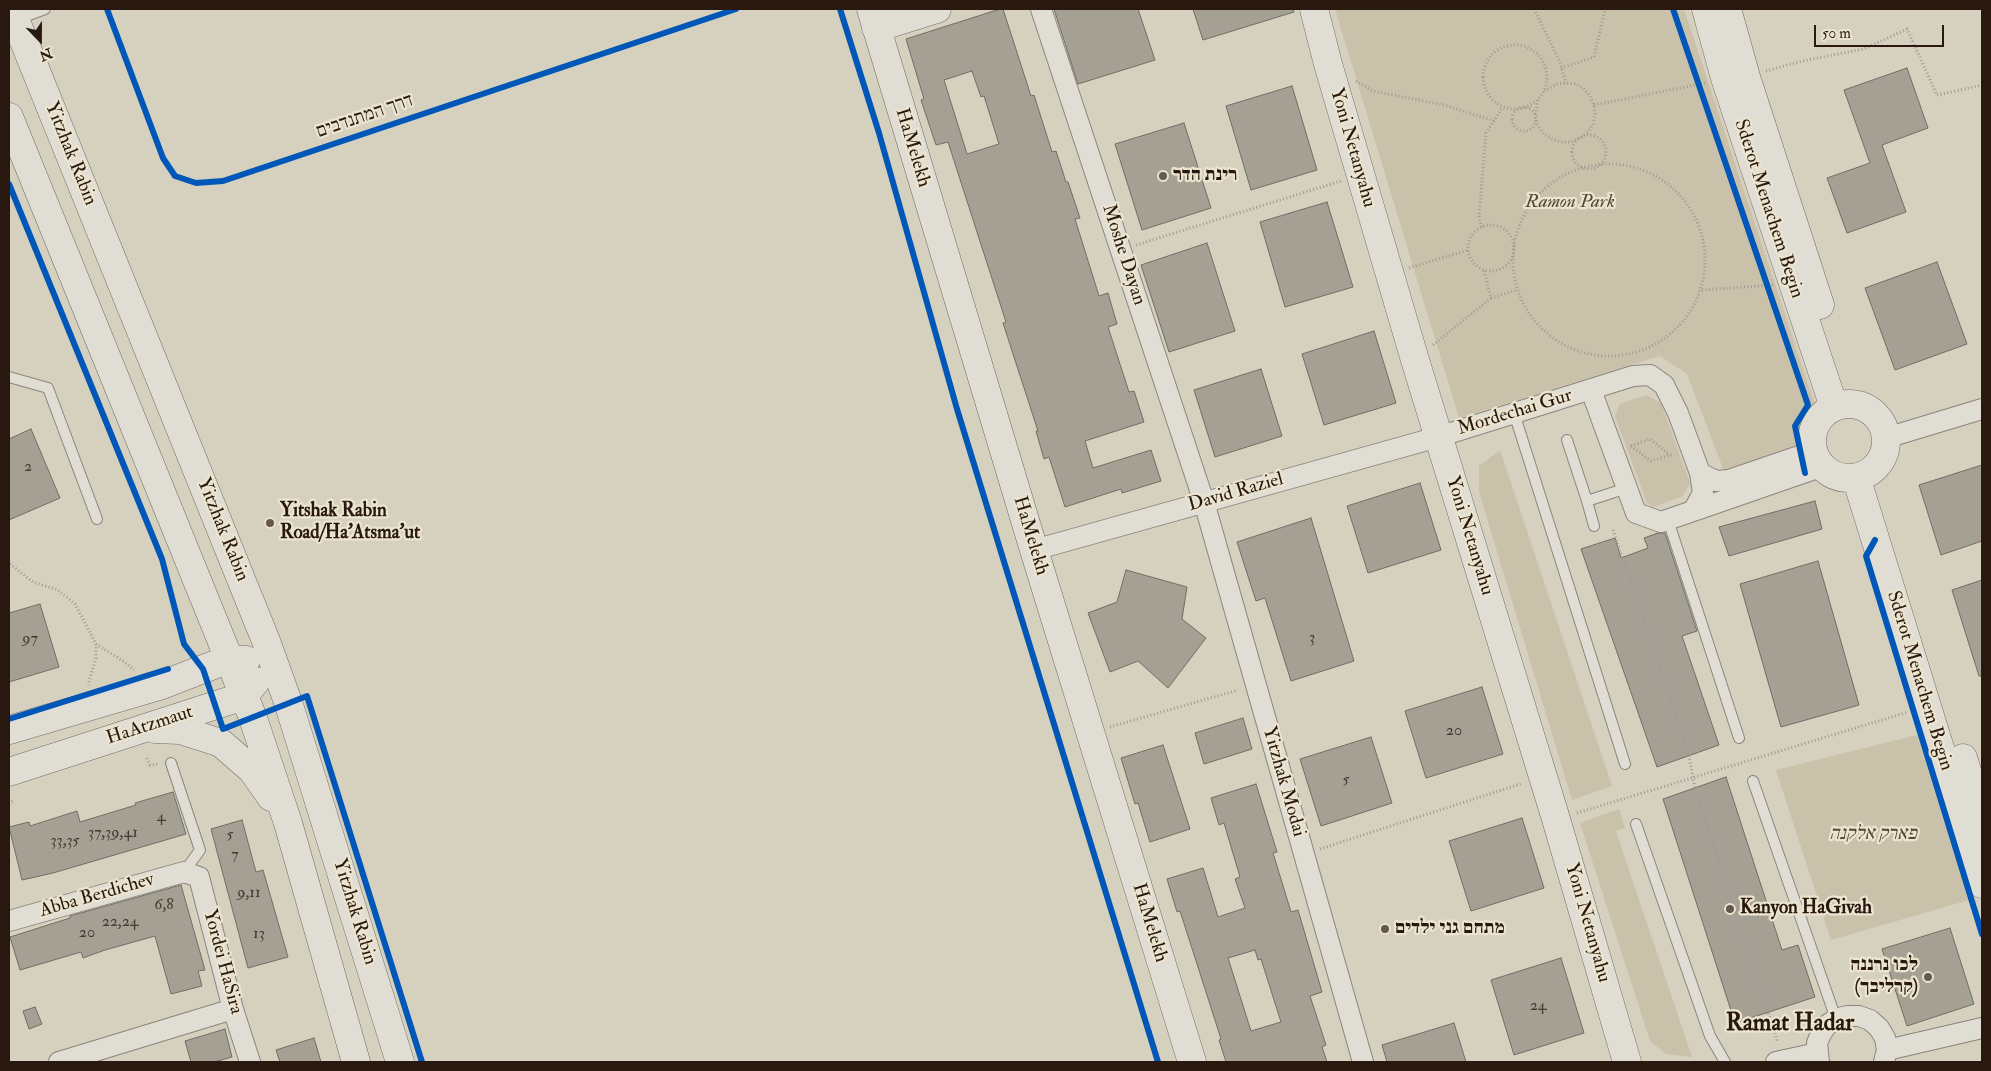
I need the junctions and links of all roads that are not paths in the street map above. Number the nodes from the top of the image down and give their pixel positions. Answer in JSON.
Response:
{"nodes":[{"id":1,"x":45,"y":9,"type":"edge"},
{"id":2,"x":936,"y":9,"type":"edge"},
{"id":3,"x":1041,"y":9,"type":"edge"},
{"id":4,"x":1314,"y":9,"type":"edge"},
{"id":5,"x":1706,"y":9,"type":"edge"},
{"id":6,"x":1727,"y":9,"type":"edge"},
{"id":7,"x":13,"y":14,"type":"edge"},
{"id":8,"x":873,"y":18,"type":"edge"},
{"id":9,"x":1718,"y":83,"type":"junction"},
{"id":10,"x":9,"y":117,"type":"edge"},
{"id":11,"x":9,"y":377,"type":"edge"},
{"id":12,"x":1591,"y":390,"type":"junction"},
{"id":13,"x":1843,"y":406,"type":"junction"},
{"id":14,"x":1982,"y":409,"type":"edge"},
{"id":15,"x":1514,"y":414,"type":"junction"},
{"id":16,"x":1438,"y":437,"type":"junction"},
{"id":17,"x":1886,"y":438,"type":"junction"},
{"id":18,"x":1567,"y":440,"type":"dead end"},
{"id":19,"x":1818,"y":459,"type":"junction"},
{"id":20,"x":1700,"y":473,"type":"junction"},
{"id":21,"x":1863,"y":474,"type":"junction"},
{"id":22,"x":1627,"y":488,"type":"junction"},
{"id":23,"x":1587,"y":501,"type":"junction"},
{"id":24,"x":1204,"y":502,"type":"junction"},
{"id":25,"x":1693,"y":511,"type":"junction"},
{"id":26,"x":97,"y":519,"type":"dead end"},
{"id":27,"x":1668,"y":520,"type":"junction"},
{"id":28,"x":1594,"y":526,"type":"dead end"},
{"id":29,"x":1034,"y":550,"type":"junction"},
{"id":30,"x":193,"y":574,"type":"junction"},
{"id":31,"x":229,"y":659,"type":"junction"},
{"id":32,"x":273,"y":661,"type":"junction"},
{"id":33,"x":150,"y":680,"type":"junction"},
{"id":34,"x":244,"y":696,"type":"junction"},
{"id":35,"x":141,"y":729,"type":"junction"},
{"id":36,"x":9,"y":730,"type":"edge"},
{"id":37,"x":1739,"y":738,"type":"dead end"},
{"id":38,"x":171,"y":764,"type":"dead end"},
{"id":39,"x":1625,"y":764,"type":"dead end"},
{"id":40,"x":9,"y":772,"type":"edge"},
{"id":41,"x":1753,"y":781,"type":"dead end"},
{"id":42,"x":1982,"y":819,"type":"edge"},
{"id":43,"x":288,"y":823,"type":"junction"},
{"id":44,"x":1636,"y":824,"type":"dead end"},
{"id":45,"x":184,"y":872,"type":"junction"},
{"id":46,"x":1982,"y":884,"type":"edge"},
{"id":47,"x":9,"y":921,"type":"edge"},
{"id":48,"x":233,"y":1009,"type":"junction"},
{"id":49,"x":1836,"y":1019,"type":"junction"},
{"id":50,"x":1982,"y":1028,"type":"edge"},
{"id":51,"x":1886,"y":1056,"type":"edge"},
{"id":52,"x":1818,"y":1058,"type":"edge"},
{"id":53,"x":83,"y":1059,"type":"edge"},
{"id":54,"x":59,"y":1062,"type":"edge"},
{"id":55,"x":250,"y":1062,"type":"edge"},
{"id":56,"x":356,"y":1062,"type":"edge"},
{"id":57,"x":400,"y":1062,"type":"edge"},
{"id":58,"x":1192,"y":1062,"type":"edge"},
{"id":59,"x":1362,"y":1062,"type":"edge"},
{"id":60,"x":1627,"y":1062,"type":"edge"},
{"id":61,"x":1725,"y":1062,"type":"edge"},
{"id":62,"x":1780,"y":1062,"type":"edge"}],
"edges":[{"from":1,"to":7,"type":"lane"},
{"from":2,"to":8,"type":"street"},
{"from":3,"to":24,"type":"street","name":"Moshe Dayan"},
{"from":4,"to":16,"type":"street","name":"Yoni Netanyahu"},
{"from":5,"to":9,"type":"street","name":"Sderot Menachem Begin"},
{"from":6,"to":9,"type":"street","name":"Sderot Menachem Begin"},
{"from":7,"to":32,"type":"street","name":"Yitzhak Rabin"},
{"from":8,"to":29,"type":"street","name":"HaMelekh"},
{"from":9,"to":13,"type":"street","name":"Sderot Menachem Begin"},
{"from":9,"to":13,"type":"street","name":"Sderot Menachem Begin"},
{"from":10,"to":30,"type":"street","name":"Yitzhak Rabin"},
{"from":11,"to":26,"type":"lane"},
{"from":12,"to":15,"type":"street","name":"Mordechai Gur"},
{"from":12,"to":20,"type":"street","name":"Mordechai Gur"},
{"from":12,"to":22,"type":"street","name":"Mordechai Gur"},
{"from":13,"to":17,"type":"street"},
{"from":13,"to":19,"type":"street"},
{"from":14,"to":17,"type":"street"},
{"from":15,"to":16,"type":"street","name":"Mordechai Gur"},
{"from":15,"to":39,"type":"lane"},
{"from":16,"to":24,"type":"street","name":"David Raziel"},
{"from":16,"to":60,"type":"street","name":"Yoni Netanyahu"},
{"from":17,"to":21,"type":"street"},
{"from":18,"to":23,"type":"lane"},
{"from":19,"to":20,"type":"street"},
{"from":19,"to":21,"type":"street"},
{"from":19,"to":25,"type":"street","name":"Mordechai Gur"},
{"from":20,"to":25,"type":"street","name":"Mordechai Gur"},
{"from":21,"to":42,"type":"street","name":"Sderot Menachem Begin"},
{"from":21,"to":46,"type":"street","name":"Sderot Menachem Begin"},
{"from":22,"to":23,"type":"lane"},
{"from":22,"to":27,"type":"street","name":"Mordechai Gur"},
{"from":23,"to":28,"type":"lane"},
{"from":24,"to":29,"type":"street","name":"David Raziel"},
{"from":24,"to":59,"type":"street","name":"Yitzhak Modai"},
{"from":25,"to":27,"type":"street","name":"Mordechai Gur"},
{"from":27,"to":37,"type":"lane"},
{"from":29,"to":58,"type":"street","name":"HaMelekh"},
{"from":30,"to":31,"type":"street","name":"Yitzhak Rabin"},
{"from":30,"to":33,"type":"street"},
{"from":31,"to":32,"type":"street","name":"HaAtzmaut"},
{"from":31,"to":33,"type":"street","name":"HaAtzmaut"},
{"from":31,"to":34,"type":"street","name":"Yitzhak Rabin"},
{"from":32,"to":34,"type":"street"},
{"from":32,"to":57,"type":"street","name":"Yitzhak Rabin"},
{"from":33,"to":36,"type":"street","name":"HaAtzmaut"},
{"from":34,"to":35,"type":"street","name":"HaAtzmaut"},
{"from":34,"to":43,"type":"street","name":"Yitzhak Rabin"},
{"from":35,"to":40,"type":"street","name":"HaAtzmaut"},
{"from":35,"to":43,"type":"street"},
{"from":38,"to":45,"type":"lane"},
{"from":41,"to":49,"type":"lane"},
{"from":43,"to":56,"type":"street","name":"Yitzhak Rabin"},
{"from":44,"to":61,"type":"lane"},
{"from":45,"to":47,"type":"street","name":"Abba Berdichev"},
{"from":45,"to":48,"type":"street","name":"Yordei HaSira"},
{"from":48,"to":53,"type":"street"},
{"from":48,"to":55,"type":"street","name":"Yordei HaSira"},
{"from":49,"to":51,"type":"street"},
{"from":49,"to":52,"type":"street"},
{"from":50,"to":51,"type":"street"},
{"from":52,"to":62,"type":"street"},
{"from":53,"to":54,"type":"street"}]}
